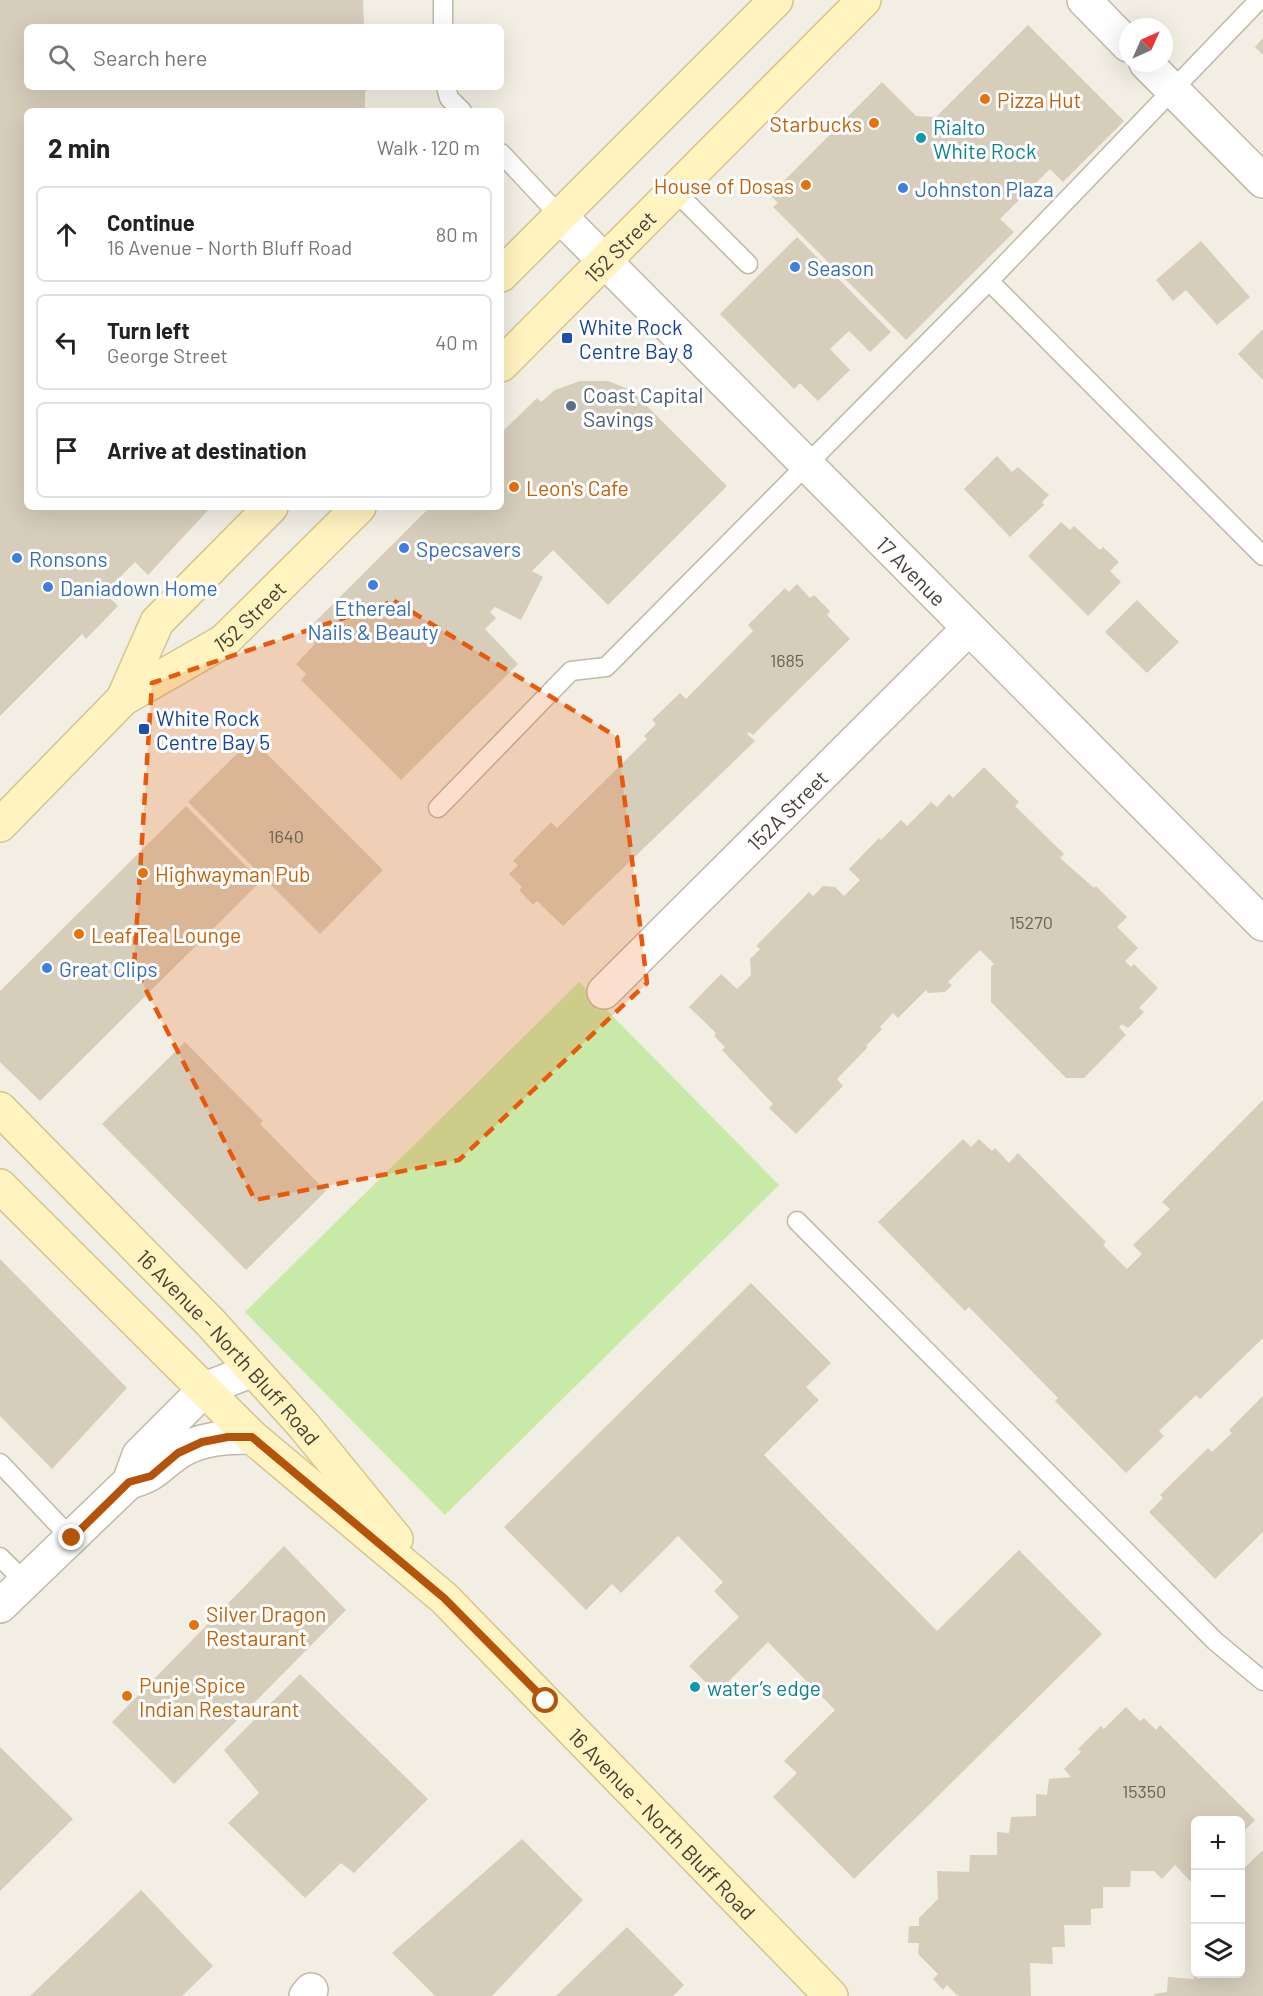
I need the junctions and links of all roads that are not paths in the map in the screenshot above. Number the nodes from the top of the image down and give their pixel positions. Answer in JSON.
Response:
{"nodes":[{"id":1,"x":443,"y":0,"type":"edge"},
{"id":2,"x":776,"y":0,"type":"edge"},
{"id":3,"x":864,"y":0,"type":"edge"},
{"id":4,"x":1084,"y":0,"type":"edge"},
{"id":5,"x":1259,"y":0,"type":"edge"},
{"id":6,"x":443,"y":24,"type":"edge"},
{"id":7,"x":1119,"y":36,"type":"edge"},
{"id":8,"x":1155,"y":72,"type":"edge"},
{"id":9,"x":1172,"y":89,"type":"junction"},
{"id":10,"x":447,"y":90,"type":"edge"},
{"id":11,"x":459,"y":108,"type":"edge"},
{"id":12,"x":504,"y":156,"type":"edge"},
{"id":13,"x":1263,"y":181,"type":"edge"},
{"id":14,"x":674,"y":190,"type":"junction"},
{"id":15,"x":561,"y":217,"type":"junction"},
{"id":16,"x":605,"y":261,"type":"junction"},
{"id":17,"x":748,"y":264,"type":"dead end"},
{"id":18,"x":504,"y":272,"type":"edge"},
{"id":19,"x":989,"y":281,"type":"junction"},
{"id":20,"x":504,"y":362,"type":"edge"},
{"id":21,"x":808,"y":465,"type":"junction"},
{"id":22,"x":268,"y":510,"type":"edge"},
{"id":23,"x":355,"y":510,"type":"edge"},
{"id":24,"x":1263,"y":556,"type":"edge"},
{"id":25,"x":969,"y":628,"type":"junction"},
{"id":26,"x":123,"y":699,"type":"junction"},
{"id":27,"x":438,"y":808,"type":"dead end"},
{"id":28,"x":0,"y":825,"type":"edge"},
{"id":29,"x":1263,"y":924,"type":"edge"},
{"id":30,"x":604,"y":992,"type":"dead end"},
{"id":31,"x":0,"y":1109,"type":"edge"},
{"id":32,"x":0,"y":1186,"type":"edge"},
{"id":33,"x":797,"y":1221,"type":"dead end"},
{"id":34,"x":253,"y":1370,"type":"junction"},
{"id":35,"x":205,"y":1389,"type":"junction"},
{"id":36,"x":252,"y":1437,"type":"junction"},
{"id":37,"x":0,"y":1463,"type":"edge"},
{"id":38,"x":129,"y":1482,"type":"junction"},
{"id":39,"x":72,"y":1538,"type":"junction"},
{"id":40,"x":0,"y":1557,"type":"edge"},
{"id":41,"x":25,"y":1582,"type":"junction"},
{"id":42,"x":444,"y":1598,"type":"junction"},
{"id":43,"x":0,"y":1606,"type":"edge"},
{"id":44,"x":1263,"y":1681,"type":"edge"},
{"id":45,"x":831,"y":1996,"type":"edge"}],
"edges":[{"from":1,"to":6,"type":"lane"},
{"from":2,"to":15,"type":"main road"},
{"from":3,"to":14,"type":"main road","name":"152 Street"},
{"from":4,"to":7,"type":"street"},
{"from":5,"to":9,"type":"lane"},
{"from":8,"to":9,"type":"street"},
{"from":9,"to":13,"type":"street"},
{"from":9,"to":19,"type":"lane"},
{"from":10,"to":11,"type":"lane"},
{"from":12,"to":15,"type":"lane"},
{"from":14,"to":16,"type":"main road","name":"152 Street"},
{"from":14,"to":17,"type":"lane"},
{"from":15,"to":16,"type":"street","name":"17 Avenue"},
{"from":15,"to":18,"type":"main road"},
{"from":16,"to":20,"type":"main road","name":"152 Street"},
{"from":16,"to":21,"type":"street","name":"17 Avenue"},
{"from":19,"to":21,"type":"lane"},
{"from":19,"to":24,"type":"lane"},
{"from":21,"to":25,"type":"street","name":"17 Avenue"},
{"from":21,"to":27,"type":"lane"},
{"from":22,"to":26,"type":"main road","name":"152 Street"},
{"from":23,"to":26,"type":"main road","name":"152 Street"},
{"from":25,"to":29,"type":"street","name":"17 Avenue"},
{"from":25,"to":30,"type":"street","name":"152A Street"},
{"from":26,"to":28,"type":"main road","name":"152 Street"},
{"from":31,"to":34,"type":"main road","name":"16 Avenue - North Bluff Road"},
{"from":32,"to":35,"type":"main road","name":"16 Avenue - North Bluff Road"},
{"from":33,"to":44,"type":"lane"},
{"from":34,"to":35,"type":"street"},
{"from":34,"to":42,"type":"main road","name":"16 Avenue - North Bluff Road"},
{"from":35,"to":36,"type":"main road","name":"16 Avenue - North Bluff Road"},
{"from":35,"to":38,"type":"street"},
{"from":36,"to":38,"type":"street"},
{"from":36,"to":42,"type":"main road","name":"16 Avenue - North Bluff Road"},
{"from":37,"to":39,"type":"lane"},
{"from":38,"to":39,"type":"street"},
{"from":39,"to":41,"type":"street"},
{"from":40,"to":41,"type":"lane"},
{"from":41,"to":43,"type":"street"},
{"from":42,"to":45,"type":"main road","name":"16 Avenue - North Bluff Road"}]}
